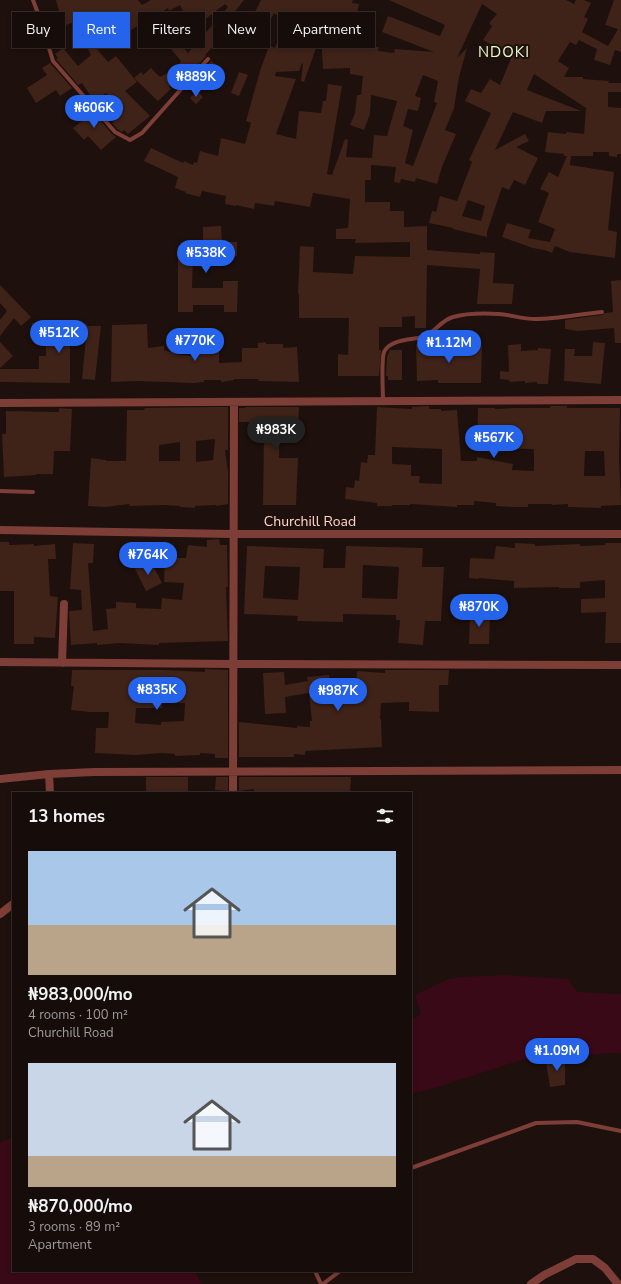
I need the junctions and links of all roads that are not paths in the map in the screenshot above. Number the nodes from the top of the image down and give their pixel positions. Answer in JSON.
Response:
{"nodes":[{"id":1,"x":33,"y":0,"type":"edge"},
{"id":2,"x":208,"y":59,"type":"dead end"},
{"id":3,"x":602,"y":312,"type":"dead end"},
{"id":4,"x":621,"y":400,"type":"edge"},
{"id":5,"x":383,"y":401,"type":"junction"},
{"id":6,"x":234,"y":402,"type":"junction"},
{"id":7,"x":0,"y":403,"type":"edge"},
{"id":8,"x":0,"y":491,"type":"edge"},
{"id":9,"x":33,"y":492,"type":"dead end"},
{"id":10,"x":0,"y":530,"type":"edge"},
{"id":11,"x":233,"y":534,"type":"junction"},
{"id":12,"x":621,"y":534,"type":"edge"},
{"id":13,"x":64,"y":604,"type":"dead end"},
{"id":14,"x":0,"y":662,"type":"edge"},
{"id":15,"x":62,"y":663,"type":"junction"},
{"id":16,"x":233,"y":664,"type":"junction"},
{"id":17,"x":621,"y":665,"type":"edge"},
{"id":18,"x":621,"y":770,"type":"edge"},
{"id":19,"x":233,"y":772,"type":"junction"},
{"id":20,"x":49,"y":774,"type":"junction"},
{"id":21,"x":0,"y":779,"type":"edge"},
{"id":22,"x":50,"y":792,"type":"edge"},
{"id":23,"x":233,"y":792,"type":"edge"},
{"id":24,"x":12,"y":905,"type":"edge"},
{"id":25,"x":0,"y":914,"type":"edge"},
{"id":26,"x":621,"y":1131,"type":"edge"},
{"id":27,"x":412,"y":1168,"type":"edge"},
{"id":28,"x":316,"y":1272,"type":"edge"},
{"id":29,"x":339,"y":1272,"type":"edge"},
{"id":30,"x":322,"y":1284,"type":"edge"},
{"id":31,"x":531,"y":1284,"type":"edge"},
{"id":32,"x":618,"y":1284,"type":"edge"}],
"edges":[{"from":1,"to":2,"type":"lane"},
{"from":3,"to":5,"type":"lane"},
{"from":4,"to":5,"type":"street"},
{"from":5,"to":6,"type":"street"},
{"from":6,"to":7,"type":"street"},
{"from":6,"to":11,"type":"street"},
{"from":8,"to":9,"type":"lane"},
{"from":10,"to":11,"type":"street","name":"Churchill Road"},
{"from":11,"to":12,"type":"street","name":"Churchill Road"},
{"from":11,"to":16,"type":"street"},
{"from":13,"to":15,"type":"street"},
{"from":14,"to":15,"type":"street"},
{"from":15,"to":16,"type":"street"},
{"from":16,"to":17,"type":"street"},
{"from":16,"to":19,"type":"street"},
{"from":18,"to":19,"type":"street"},
{"from":19,"to":20,"type":"street"},
{"from":19,"to":23,"type":"street"},
{"from":20,"to":21,"type":"street"},
{"from":20,"to":22,"type":"street"},
{"from":24,"to":25,"type":"street"},
{"from":26,"to":27,"type":"lane"},
{"from":28,"to":30,"type":"lane"},
{"from":29,"to":30,"type":"lane"},
{"from":31,"to":32,"type":"street"}]}
